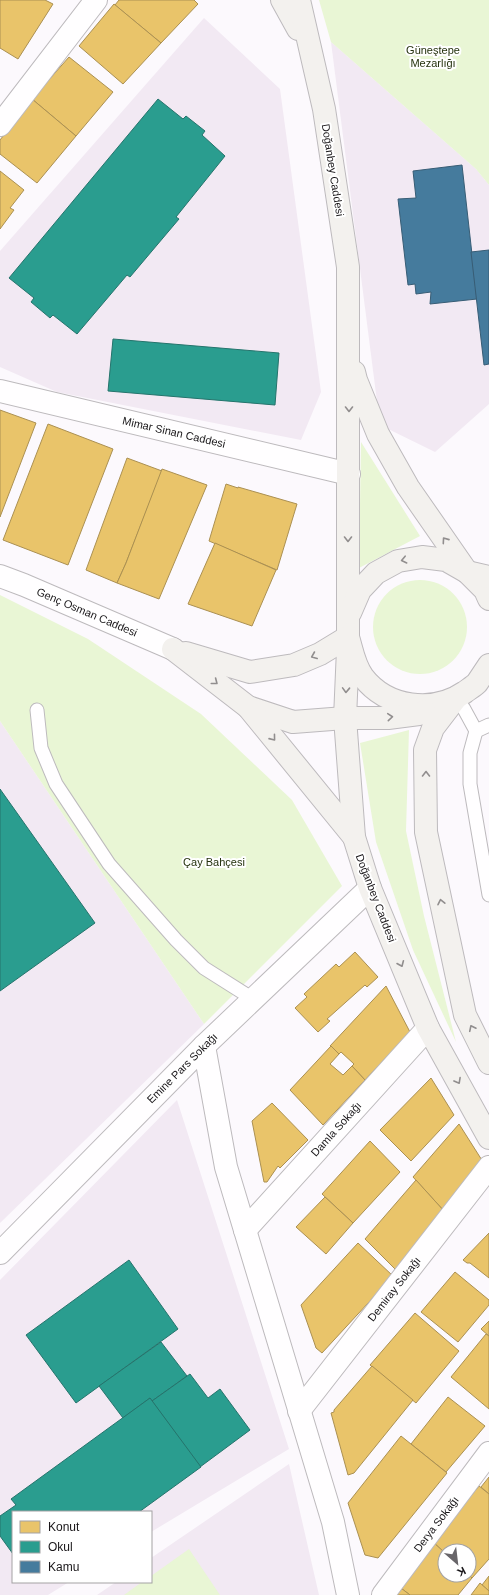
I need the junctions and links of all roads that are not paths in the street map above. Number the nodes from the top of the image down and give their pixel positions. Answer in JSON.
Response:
{"nodes":[{"id":1,"x":96,"y":0,"type":"edge"},
{"id":2,"x":282,"y":0,"type":"edge"},
{"id":3,"x":299,"y":0,"type":"edge"},
{"id":4,"x":310,"y":52,"type":"junction"},
{"id":5,"x":0,"y":125,"type":"edge"},
{"id":6,"x":349,"y":342,"type":"junction"},
{"id":7,"x":0,"y":391,"type":"edge"},
{"id":8,"x":349,"y":474,"type":"junction"},
{"id":9,"x":467,"y":572,"type":"junction"},
{"id":10,"x":0,"y":576,"type":"edge"},
{"id":11,"x":489,"y":578,"type":"edge"},
{"id":12,"x":489,"y":600,"type":"edge"},
{"id":13,"x":348,"y":637,"type":"junction"},
{"id":14,"x":173,"y":649,"type":"junction"},
{"id":15,"x":489,"y":665,"type":"edge"},
{"id":16,"x":489,"y":680,"type":"edge"},
{"id":17,"x":456,"y":698,"type":"junction"},
{"id":18,"x":248,"y":707,"type":"junction"},
{"id":19,"x":37,"y":710,"type":"dead end"},
{"id":20,"x":345,"y":718,"type":"junction"},
{"id":21,"x":489,"y":725,"type":"edge"},
{"id":22,"x":476,"y":731,"type":"junction"},
{"id":23,"x":354,"y":837,"type":"junction"},
{"id":24,"x":370,"y":888,"type":"junction"},
{"id":25,"x":489,"y":895,"type":"edge"},
{"id":26,"x":253,"y":999,"type":"junction"},
{"id":27,"x":428,"y":1028,"type":"junction"},
{"id":28,"x":204,"y":1046,"type":"junction"},
{"id":29,"x":489,"y":1063,"type":"edge"},
{"id":30,"x":489,"y":1138,"type":"edge"},
{"id":31,"x":489,"y":1167,"type":"edge"},
{"id":32,"x":245,"y":1230,"type":"junction"},
{"id":33,"x":0,"y":1253,"type":"edge"},
{"id":34,"x":299,"y":1411,"type":"junction"},
{"id":35,"x":489,"y":1453,"type":"edge"},
{"id":36,"x":348,"y":1595,"type":"edge"},
{"id":37,"x":383,"y":1595,"type":"edge"}],
"edges":[{"from":1,"to":5,"type":"street"},
{"from":2,"to":4,"type":"street"},
{"from":3,"to":4,"type":"street","name":"Doğanbey Caddesi"},
{"from":4,"to":6,"type":"street","name":"Doğanbey Caddesi"},
{"from":6,"to":8,"type":"street","one_way":true},
{"from":9,"to":6,"type":"street","one_way":true},
{"from":7,"to":8,"type":"street","name":"Mimar Sinan Caddesi"},
{"from":8,"to":13,"type":"street","one_way":true},
{"from":9,"to":11,"type":"street"},
{"from":9,"to":12,"type":"street"},
{"from":9,"to":13,"type":"street","one_way":true},
{"from":10,"to":14,"type":"street","name":"Genç Osman Caddesi"},
{"from":13,"to":14,"type":"street","one_way":true},
{"from":13,"to":17,"type":"street"},
{"from":13,"to":20,"type":"street","name":"Doğanbey Caddesi","one_way":true},
{"from":14,"to":18,"type":"street","one_way":true},
{"from":15,"to":17,"type":"street"},
{"from":16,"to":17,"type":"street"},
{"from":20,"to":17,"type":"street","one_way":true},
{"from":17,"to":22,"type":"lane"},
{"from":29,"to":17,"type":"street","one_way":true},
{"from":18,"to":20,"type":"street"},
{"from":18,"to":23,"type":"street","one_way":true},
{"from":19,"to":26,"type":"lane"},
{"from":20,"to":23,"type":"street","name":"Doğanbey Caddesi"},
{"from":21,"to":22,"type":"lane"},
{"from":22,"to":25,"type":"lane"},
{"from":23,"to":24,"type":"street","name":"Doğanbey Caddesi"},
{"from":24,"to":26,"type":"street","name":"Emine Pars Sokağı"},
{"from":24,"to":27,"type":"street","name":"Doğanbey Caddesi","one_way":true},
{"from":26,"to":28,"type":"street","name":"Emine Pars Sokağı"},
{"from":27,"to":30,"type":"street","name":"Doğanbey Caddesi","one_way":true},
{"from":27,"to":32,"type":"street","name":"Damla Sokağı"},
{"from":28,"to":32,"type":"street"},
{"from":28,"to":33,"type":"street","name":"Emine Pars Sokağı"},
{"from":31,"to":34,"type":"street","name":"Demiray Sokağı"},
{"from":32,"to":34,"type":"street"},
{"from":34,"to":36,"type":"street"},
{"from":35,"to":37,"type":"street","name":"Derya Sokağı"}]}
